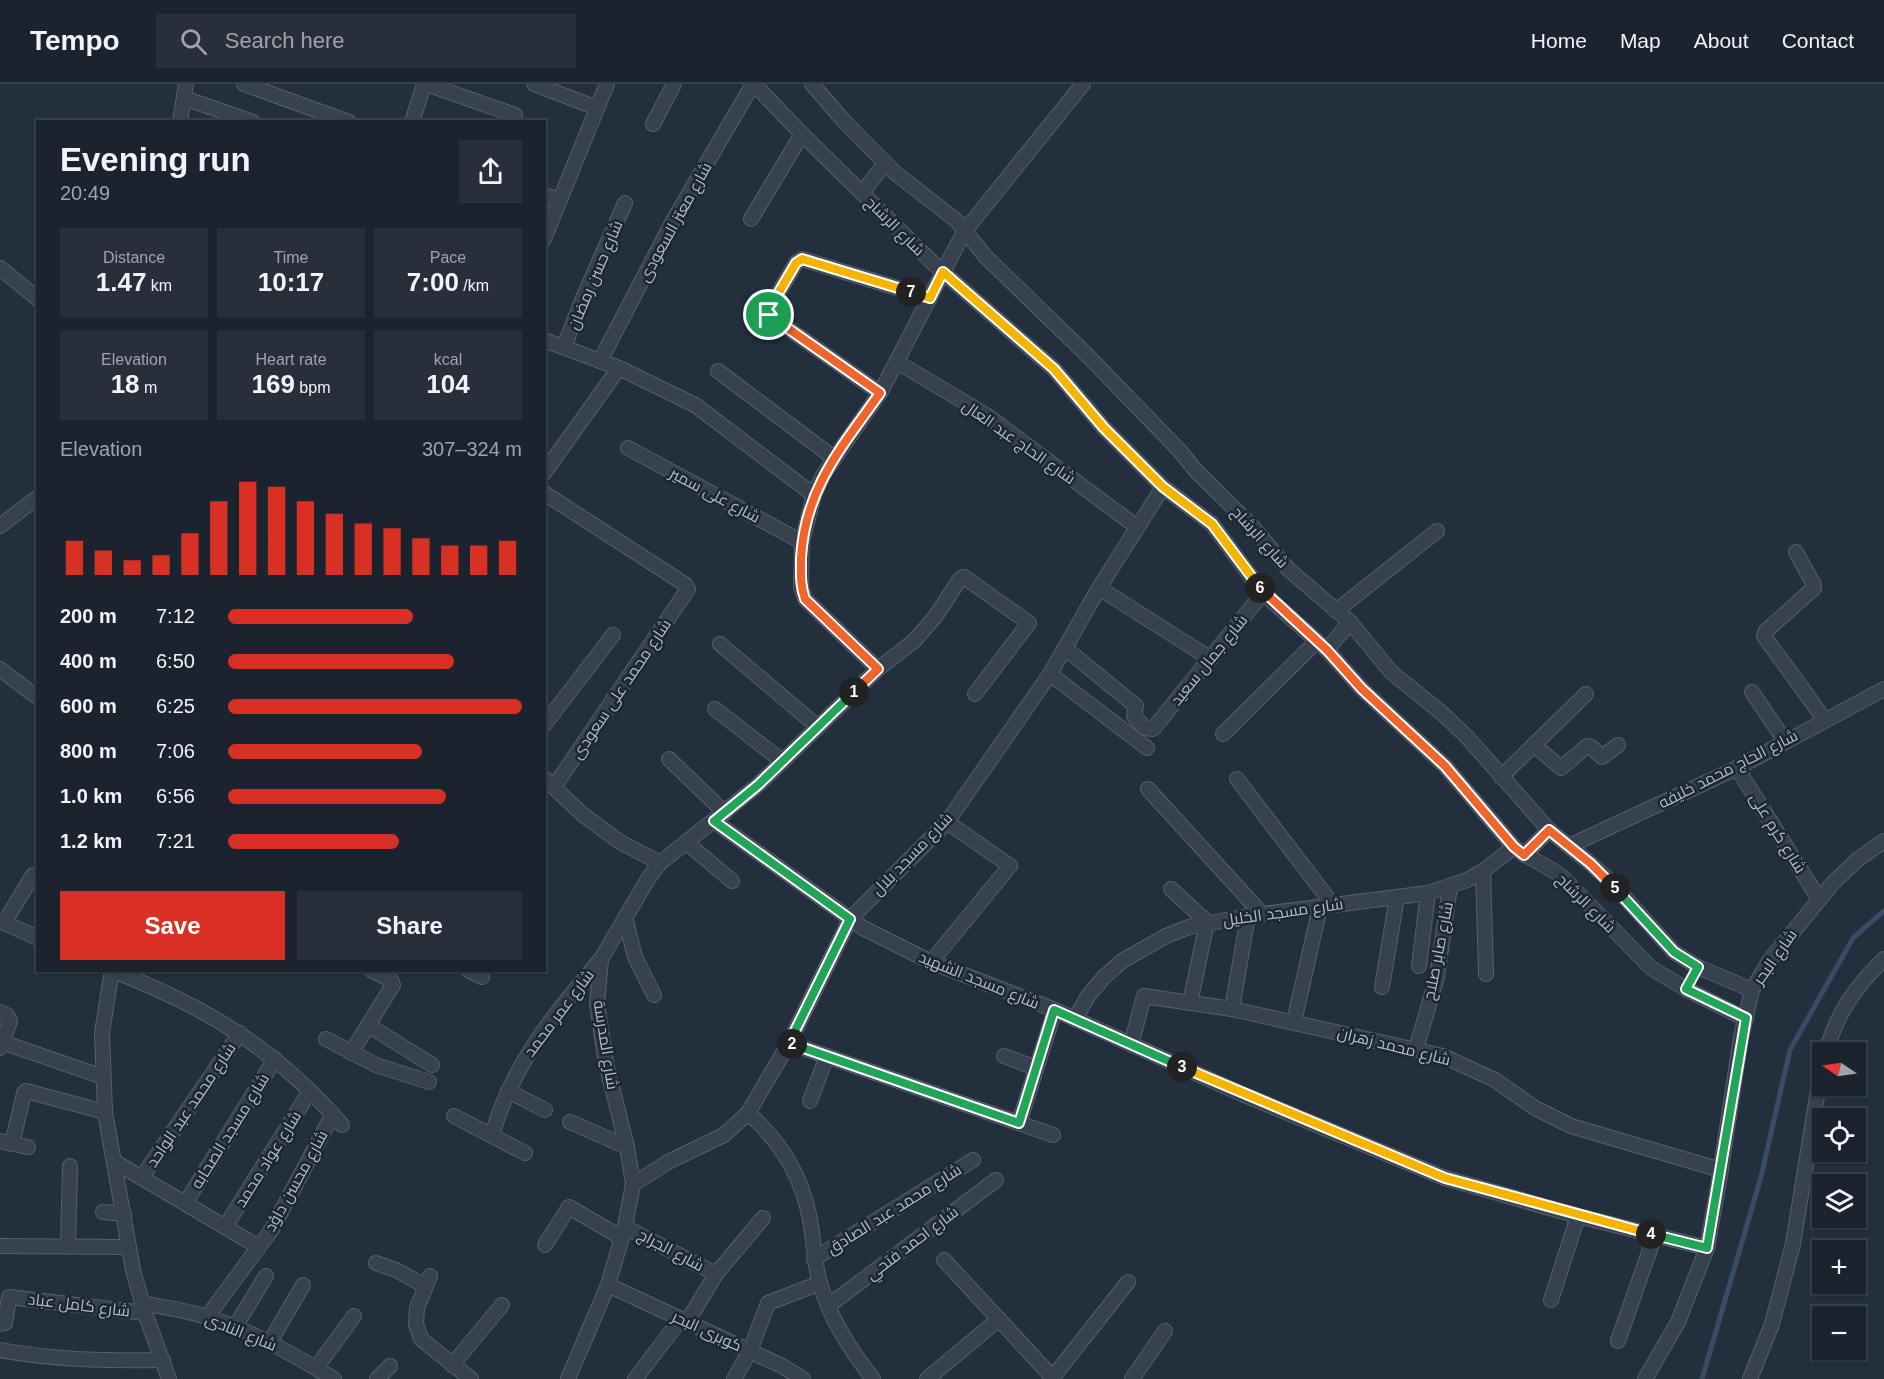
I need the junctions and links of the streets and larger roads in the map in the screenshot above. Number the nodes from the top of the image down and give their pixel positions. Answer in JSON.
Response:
{"nodes":[{"id":1,"x":244,"y":84,"type":"edge"},
{"id":2,"x":425,"y":84,"type":"edge"},
{"id":3,"x":534,"y":84,"type":"edge"},
{"id":4,"x":607,"y":84,"type":"edge"},
{"id":5,"x":674,"y":84,"type":"edge"},
{"id":6,"x":754,"y":84,"type":"edge"},
{"id":7,"x":812,"y":84,"type":"edge"},
{"id":8,"x":1083,"y":84,"type":"edge"},
{"id":9,"x":185,"y":91,"type":"edge"},
{"id":10,"x":597,"y":108,"type":"junction"},
{"id":11,"x":515,"y":115,"type":"dead end"},
{"id":12,"x":180,"y":120,"type":"edge"},
{"id":13,"x":249,"y":120,"type":"edge"},
{"id":14,"x":343,"y":120,"type":"edge"},
{"id":15,"x":413,"y":120,"type":"edge"},
{"id":16,"x":653,"y":124,"type":"dead end"},
{"id":17,"x":802,"y":134,"type":"junction"},
{"id":18,"x":882,"y":166,"type":"junction"},
{"id":19,"x":865,"y":188,"type":"junction"},
{"id":20,"x":546,"y":196,"type":"edge"},
{"id":21,"x":560,"y":200,"type":"junction"},
{"id":22,"x":626,"y":203,"type":"dead end"},
{"id":23,"x":751,"y":219,"type":"dead end"},
{"id":24,"x":546,"y":234,"type":"edge"},
{"id":25,"x":962,"y":236,"type":"junction"},
{"id":26,"x":0,"y":268,"type":"edge"},
{"id":27,"x":945,"y":268,"type":"junction"},
{"id":28,"x":36,"y":297,"type":"edge"},
{"id":29,"x":930,"y":298,"type":"junction"},
{"id":30,"x":546,"y":341,"type":"edge"},
{"id":31,"x":564,"y":347,"type":"junction"},
{"id":32,"x":600,"y":361,"type":"junction"},
{"id":33,"x":897,"y":362,"type":"junction"},
{"id":34,"x":619,"y":368,"type":"junction"},
{"id":35,"x":718,"y":371,"type":"dead end"},
{"id":36,"x":880,"y":393,"type":"junction"},
{"id":37,"x":628,"y":448,"type":"dead end"},
{"id":38,"x":834,"y":458,"type":"junction"},
{"id":39,"x":546,"y":470,"type":"edge"},
{"id":40,"x":1163,"y":487,"type":"junction"},
{"id":41,"x":546,"y":494,"type":"edge"},
{"id":42,"x":814,"y":495,"type":"junction"},
{"id":43,"x":36,"y":499,"type":"edge"},
{"id":44,"x":1,"y":525,"type":"edge"},
{"id":45,"x":1137,"y":527,"type":"junction"},
{"id":46,"x":1437,"y":531,"type":"dead end"},
{"id":47,"x":802,"y":542,"type":"junction"},
{"id":48,"x":1796,"y":552,"type":"dead end"},
{"id":49,"x":1099,"y":588,"type":"junction"},
{"id":50,"x":1263,"y":593,"type":"junction"},
{"id":51,"x":1336,"y":611,"type":"junction"},
{"id":52,"x":1348,"y":625,"type":"junction"},
{"id":53,"x":613,"y":635,"type":"dead end"},
{"id":54,"x":720,"y":644,"type":"dead end"},
{"id":55,"x":1325,"y":645,"type":"junction"},
{"id":56,"x":1066,"y":649,"type":"junction"},
{"id":57,"x":1210,"y":659,"type":"junction"},
{"id":58,"x":0,"y":669,"type":"edge"},
{"id":59,"x":878,"y":669,"type":"junction"},
{"id":60,"x":1050,"y":674,"type":"junction"},
{"id":61,"x":1884,"y":689,"type":"edge"},
{"id":62,"x":1752,"y":692,"type":"dead end"},
{"id":63,"x":975,"y":694,"type":"dead end"},
{"id":64,"x":1586,"y":694,"type":"dead end"},
{"id":65,"x":36,"y":696,"type":"edge"},
{"id":66,"x":715,"y":709,"type":"dead end"},
{"id":67,"x":1825,"y":720,"type":"junction"},
{"id":68,"x":546,"y":722,"type":"edge"},
{"id":69,"x":818,"y":727,"type":"junction"},
{"id":70,"x":1223,"y":734,"type":"dead end"},
{"id":71,"x":1785,"y":741,"type":"junction"},
{"id":72,"x":1534,"y":745,"type":"junction"},
{"id":73,"x":1618,"y":745,"type":"dead end"},
{"id":74,"x":1147,"y":748,"type":"dead end"},
{"id":75,"x":669,"y":759,"type":"dead end"},
{"id":76,"x":782,"y":761,"type":"junction"},
{"id":77,"x":1737,"y":768,"type":"junction"},
{"id":78,"x":1501,"y":777,"type":"junction"},
{"id":79,"x":1237,"y":779,"type":"dead end"},
{"id":80,"x":549,"y":783,"type":"edge"},
{"id":81,"x":1148,"y":789,"type":"dead end"},
{"id":82,"x":719,"y":817,"type":"junction"},
{"id":83,"x":947,"y":822,"type":"junction"},
{"id":84,"x":1545,"y":834,"type":"junction"},
{"id":85,"x":1884,"y":841,"type":"edge"},
{"id":86,"x":687,"y":843,"type":"junction"},
{"id":87,"x":1569,"y":846,"type":"junction"},
{"id":88,"x":1523,"y":850,"type":"junction"},
{"id":89,"x":660,"y":863,"type":"junction"},
{"id":90,"x":1483,"y":871,"type":"junction"},
{"id":91,"x":33,"y":875,"type":"dead end"},
{"id":92,"x":732,"y":881,"type":"dead end"},
{"id":93,"x":1450,"y":887,"type":"junction"},
{"id":94,"x":1172,"y":889,"type":"dead end"},
{"id":95,"x":1428,"y":893,"type":"junction"},
{"id":96,"x":1397,"y":897,"type":"junction"},
{"id":97,"x":1820,"y":899,"type":"junction"},
{"id":98,"x":1327,"y":906,"type":"junction"},
{"id":99,"x":1255,"y":915,"type":"junction"},
{"id":100,"x":626,"y":917,"type":"junction"},
{"id":101,"x":850,"y":919,"type":"junction"},
{"id":102,"x":2,"y":922,"type":"edge"},
{"id":103,"x":1207,"y":922,"type":"junction"},
{"id":104,"x":36,"y":937,"type":"edge"},
{"id":105,"x":601,"y":959,"type":"junction"},
{"id":106,"x":1884,"y":959,"type":"edge"},
{"id":107,"x":931,"y":962,"type":"junction"},
{"id":108,"x":1419,"y":966,"type":"dead end"},
{"id":109,"x":111,"y":972,"type":"edge"},
{"id":110,"x":114,"y":972,"type":"edge"},
{"id":111,"x":378,"y":972,"type":"edge"},
{"id":112,"x":472,"y":972,"type":"edge"},
{"id":113,"x":1486,"y":974,"type":"dead end"},
{"id":114,"x":396,"y":977,"type":"edge"},
{"id":115,"x":482,"y":977,"type":"dead end"},
{"id":116,"x":1692,"y":979,"type":"junction"},
{"id":117,"x":1382,"y":987,"type":"dead end"},
{"id":118,"x":1752,"y":990,"type":"junction"},
{"id":119,"x":654,"y":994,"type":"dead end"},
{"id":120,"x":1190,"y":1003,"type":"junction"},
{"id":121,"x":1232,"y":1009,"type":"junction"},
{"id":122,"x":1054,"y":1010,"type":"junction"},
{"id":123,"x":5,"y":1017,"type":"edge"},
{"id":124,"x":1746,"y":1018,"type":"junction"},
{"id":125,"x":1075,"y":1019,"type":"junction"},
{"id":126,"x":1294,"y":1022,"type":"junction"},
{"id":127,"x":368,"y":1025,"type":"junction"},
{"id":128,"x":240,"y":1033,"type":"junction"},
{"id":129,"x":326,"y":1040,"type":"dead end"},
{"id":130,"x":1828,"y":1042,"type":"edge"},
{"id":131,"x":789,"y":1043,"type":"junction"},
{"id":132,"x":1,"y":1045,"type":"edge"},
{"id":133,"x":1131,"y":1045,"type":"junction"},
{"id":134,"x":1416,"y":1049,"type":"junction"},
{"id":135,"x":351,"y":1053,"type":"junction"},
{"id":136,"x":826,"y":1056,"type":"junction"},
{"id":137,"x":1004,"y":1056,"type":"dead end"},
{"id":138,"x":275,"y":1059,"type":"junction"},
{"id":139,"x":432,"y":1065,"type":"dead end"},
{"id":140,"x":1036,"y":1068,"type":"junction"},
{"id":141,"x":103,"y":1077,"type":"junction"},
{"id":142,"x":429,"y":1082,"type":"dead end"},
{"id":143,"x":310,"y":1091,"type":"junction"},
{"id":144,"x":508,"y":1091,"type":"junction"},
{"id":145,"x":1817,"y":1096,"type":"edge"},
{"id":146,"x":810,"y":1101,"type":"dead end"},
{"id":147,"x":545,"y":1110,"type":"dead end"},
{"id":148,"x":105,"y":1112,"type":"junction"},
{"id":149,"x":748,"y":1113,"type":"junction"},
{"id":150,"x":333,"y":1114,"type":"junction"},
{"id":151,"x":454,"y":1116,"type":"dead end"},
{"id":152,"x":570,"y":1122,"type":"dead end"},
{"id":153,"x":1019,"y":1123,"type":"junction"},
{"id":154,"x":342,"y":1125,"type":"dead end"},
{"id":155,"x":492,"y":1135,"type":"junction"},
{"id":156,"x":1053,"y":1135,"type":"dead end"},
{"id":157,"x":6,"y":1143,"type":"edge"},
{"id":158,"x":28,"y":1147,"type":"dead end"},
{"id":159,"x":627,"y":1147,"type":"junction"},
{"id":160,"x":525,"y":1154,"type":"dead end"},
{"id":161,"x":973,"y":1160,"type":"dead end"},
{"id":162,"x":115,"y":1162,"type":"junction"},
{"id":163,"x":70,"y":1166,"type":"dead end"},
{"id":164,"x":1721,"y":1170,"type":"junction"},
{"id":165,"x":142,"y":1177,"type":"junction"},
{"id":166,"x":996,"y":1180,"type":"dead end"},
{"id":167,"x":633,"y":1184,"type":"junction"},
{"id":168,"x":186,"y":1202,"type":"junction"},
{"id":169,"x":103,"y":1212,"type":"dead end"},
{"id":170,"x":124,"y":1214,"type":"junction"},
{"id":171,"x":1578,"y":1216,"type":"junction"},
{"id":172,"x":764,"y":1218,"type":"dead end"},
{"id":173,"x":225,"y":1227,"type":"junction"},
{"id":174,"x":623,"y":1232,"type":"junction"},
{"id":175,"x":1655,"y":1235,"type":"junction"},
{"id":176,"x":68,"y":1245,"type":"junction"},
{"id":177,"x":545,"y":1245,"type":"dead end"},
{"id":178,"x":0,"y":1246,"type":"edge"},
{"id":179,"x":257,"y":1246,"type":"junction"},
{"id":180,"x":129,"y":1247,"type":"junction"},
{"id":181,"x":1707,"y":1248,"type":"junction"},
{"id":182,"x":814,"y":1259,"type":"junction"},
{"id":183,"x":944,"y":1260,"type":"dead end"},
{"id":184,"x":376,"y":1263,"type":"dead end"},
{"id":185,"x":716,"y":1274,"type":"junction"},
{"id":186,"x":266,"y":1276,"type":"dead end"},
{"id":187,"x":1128,"y":1282,"type":"dead end"},
{"id":188,"x":820,"y":1283,"type":"junction"},
{"id":189,"x":303,"y":1285,"type":"dead end"},
{"id":190,"x":608,"y":1286,"type":"junction"},
{"id":191,"x":1551,"y":1300,"type":"dead end"},
{"id":192,"x":502,"y":1305,"type":"dead end"},
{"id":193,"x":828,"y":1306,"type":"junction"},
{"id":194,"x":144,"y":1308,"type":"junction"},
{"id":195,"x":354,"y":1316,"type":"dead end"},
{"id":196,"x":207,"y":1317,"type":"junction"},
{"id":197,"x":999,"y":1319,"type":"junction"},
{"id":198,"x":684,"y":1320,"type":"junction"},
{"id":199,"x":0,"y":1324,"type":"edge"},
{"id":200,"x":235,"y":1327,"type":"junction"},
{"id":201,"x":1166,"y":1331,"type":"dead end"},
{"id":202,"x":1618,"y":1341,"type":"dead end"},
{"id":203,"x":270,"y":1342,"type":"junction"},
{"id":204,"x":0,"y":1350,"type":"edge"},
{"id":205,"x":750,"y":1351,"type":"junction"},
{"id":206,"x":163,"y":1360,"type":"junction"},
{"id":207,"x":452,"y":1365,"type":"junction"},
{"id":208,"x":390,"y":1366,"type":"dead end"},
{"id":209,"x":316,"y":1368,"type":"junction"},
{"id":210,"x":1054,"y":1378,"type":"edge"},
{"id":211,"x":169,"y":1379,"type":"edge"},
{"id":212,"x":334,"y":1379,"type":"edge"},
{"id":213,"x":377,"y":1379,"type":"edge"},
{"id":214,"x":471,"y":1379,"type":"edge"},
{"id":215,"x":568,"y":1379,"type":"edge"},
{"id":216,"x":635,"y":1379,"type":"edge"},
{"id":217,"x":734,"y":1379,"type":"edge"},
{"id":218,"x":803,"y":1379,"type":"edge"},
{"id":219,"x":873,"y":1379,"type":"edge"},
{"id":220,"x":927,"y":1379,"type":"edge"},
{"id":221,"x":1132,"y":1379,"type":"edge"},
{"id":222,"x":1645,"y":1379,"type":"edge"},
{"id":223,"x":1750,"y":1379,"type":"edge"}],
"edges":[{"from":1,"to":14,"type":"street"},
{"from":2,"to":11,"type":"street"},
{"from":2,"to":15,"type":"street"},
{"from":3,"to":10,"type":"street"},
{"from":4,"to":10,"type":"street"},
{"from":5,"to":16,"type":"street"},
{"from":6,"to":17,"type":"street","name":"شارع الرشاح"},
{"from":6,"to":32,"type":"street","name":"شارع معتز السعودى"},
{"from":7,"to":18,"type":"street","name":"شارع الرشاح"},
{"from":8,"to":25,"type":"street"},
{"from":9,"to":12,"type":"street"},
{"from":9,"to":13,"type":"street"},
{"from":10,"to":21,"type":"street"},
{"from":17,"to":19,"type":"street","name":"شارع الرشاح"},
{"from":17,"to":23,"type":"street"},
{"from":18,"to":19,"type":"street"},
{"from":18,"to":25,"type":"street","name":"شارع الرشاح"},
{"from":19,"to":27,"type":"street","name":"شارع الرشاح"},
{"from":20,"to":21,"type":"street"},
{"from":21,"to":24,"type":"street"},
{"from":22,"to":31,"type":"street","name":"شارع حسن رمضان"},
{"from":25,"to":27,"type":"street"},
{"from":25,"to":51,"type":"street","name":"شارع الرشاح"},
{"from":26,"to":28,"type":"street"},
{"from":27,"to":29,"type":"street"},
{"from":27,"to":40,"type":"street","name":"شارع الرشاح"},
{"from":29,"to":33,"type":"street"},
{"from":29,"to":36,"type":"street"},
{"from":30,"to":31,"type":"street"},
{"from":31,"to":32,"type":"street"},
{"from":32,"to":34,"type":"street"},
{"from":33,"to":36,"type":"street"},
{"from":33,"to":45,"type":"street","name":"شارع الحاج عبد العال"},
{"from":34,"to":39,"type":"street"},
{"from":34,"to":42,"type":"street"},
{"from":35,"to":38,"type":"street"},
{"from":36,"to":38,"type":"street"},
{"from":37,"to":47,"type":"street","name":"شارع على سمير"},
{"from":38,"to":42,"type":"street"},
{"from":40,"to":45,"type":"street","name":"شارع مسجد بلال"},
{"from":40,"to":50,"type":"street","name":"شارع الرشاح"},
{"from":41,"to":80,"type":"street","name":"شارع محمد على سعودى"},
{"from":42,"to":47,"type":"street"},
{"from":43,"to":44,"type":"street"},
{"from":45,"to":49,"type":"street","name":"شارع مسجد بلال"},
{"from":46,"to":51,"type":"street"},
{"from":47,"to":59,"type":"street"},
{"from":48,"to":67,"type":"street"},
{"from":49,"to":56,"type":"street","name":"شارع مسجد بلال"},
{"from":49,"to":57,"type":"street"},
{"from":50,"to":55,"type":"street","name":"شارع الرشاح"},
{"from":50,"to":57,"type":"street","name":"شارع جمال سعيد"},
{"from":51,"to":52,"type":"street","name":"شارع الرشاح"},
{"from":52,"to":55,"type":"street"},
{"from":52,"to":78,"type":"street","name":"شارع الرشاح"},
{"from":53,"to":68,"type":"street"},
{"from":54,"to":69,"type":"street"},
{"from":55,"to":70,"type":"street"},
{"from":55,"to":88,"type":"street","name":"شارع الرشاح"},
{"from":56,"to":57,"type":"street","name":"شارع جمال سعيد"},
{"from":56,"to":60,"type":"street","name":"شارع مسجد بلال"},
{"from":58,"to":65,"type":"street"},
{"from":59,"to":63,"type":"street","name":"شارع المدرسة"},
{"from":59,"to":69,"type":"street","name":"شارع المدرسة"},
{"from":60,"to":74,"type":"street"},
{"from":60,"to":83,"type":"street","name":"شارع مسجد بلال"},
{"from":61,"to":67,"type":"street","name":"شارع الحاج محمد خليفه"},
{"from":62,"to":71,"type":"street"},
{"from":64,"to":72,"type":"street"},
{"from":66,"to":76,"type":"street"},
{"from":67,"to":71,"type":"street","name":"شارع الحاج محمد خليفه"},
{"from":69,"to":76,"type":"street","name":"شارع المدرسة"},
{"from":71,"to":77,"type":"street","name":"شارع الحاج محمد خليفه"},
{"from":72,"to":73,"type":"street"},
{"from":72,"to":78,"type":"street"},
{"from":75,"to":82,"type":"street","name":"شارع مسجد الشهيد"},
{"from":76,"to":82,"type":"street","name":"شارع المدرسة"},
{"from":77,"to":87,"type":"street","name":"شارع الحاج محمد خليفه"},
{"from":77,"to":97,"type":"street","name":"شارع كرم على"},
{"from":78,"to":84,"type":"street","name":"شارع الرشاح"},
{"from":79,"to":98,"type":"street"},
{"from":80,"to":89,"type":"street"},
{"from":81,"to":99,"type":"street"},
{"from":82,"to":86,"type":"street","name":"شارع المدرسة"},
{"from":82,"to":101,"type":"street","name":"شارع مسجد الشهيد"},
{"from":83,"to":101,"type":"street","name":"شارع مسجد بلال"},
{"from":83,"to":107,"type":"street"},
{"from":84,"to":87,"type":"street","name":"شارع الرشاح"},
{"from":84,"to":88,"type":"street","name":"شارع مسجد الخليل"},
{"from":85,"to":97,"type":"street","name":"شارع البحر"},
{"from":86,"to":89,"type":"street","name":"شارع المدرسة"},
{"from":86,"to":92,"type":"street"},
{"from":87,"to":116,"type":"street","name":"شارع الرشاح"},
{"from":88,"to":90,"type":"street","name":"شارع مسجد الخليل"},
{"from":88,"to":116,"type":"street","name":"شارع الرشاح"},
{"from":89,"to":100,"type":"street","name":"شارع المدرسة"},
{"from":90,"to":93,"type":"street","name":"شارع مسجد الخليل"},
{"from":90,"to":113,"type":"street"},
{"from":91,"to":102,"type":"street"},
{"from":93,"to":95,"type":"street","name":"شارع مسجد الخليل"},
{"from":93,"to":134,"type":"street","name":"شارع صابر صلاح"},
{"from":94,"to":103,"type":"street"},
{"from":95,"to":96,"type":"street","name":"شارع مسجد الخليل"},
{"from":95,"to":108,"type":"street"},
{"from":96,"to":98,"type":"street","name":"شارع مسجد الخليل"},
{"from":96,"to":117,"type":"street"},
{"from":97,"to":118,"type":"street","name":"شارع البحر"},
{"from":98,"to":99,"type":"street","name":"شارع مسجد الخليل"},
{"from":98,"to":126,"type":"street"},
{"from":99,"to":103,"type":"street","name":"شارع مسجد الخليل"},
{"from":99,"to":121,"type":"street"},
{"from":100,"to":105,"type":"street","name":"شارع المدرسة"},
{"from":100,"to":119,"type":"street"},
{"from":101,"to":107,"type":"street","name":"شارع مسجد الشهيد"},
{"from":101,"to":131,"type":"street","name":"شارع مسجد بلال"},
{"from":102,"to":104,"type":"street"},
{"from":103,"to":120,"type":"street"},
{"from":103,"to":125,"type":"street","name":"شارع مسجد الخليل"},
{"from":105,"to":144,"type":"street","name":"شارع عمر محمد"},
{"from":105,"to":159,"type":"street","name":"شارع المدرسة"},
{"from":106,"to":130,"type":"street"},
{"from":107,"to":122,"type":"street","name":"شارع مسجد الشهيد"},
{"from":109,"to":141,"type":"street"},
{"from":110,"to":128,"type":"street"},
{"from":111,"to":114,"type":"street"},
{"from":112,"to":115,"type":"street"},
{"from":114,"to":127,"type":"street"},
{"from":116,"to":118,"type":"street","name":"شارع الرشاح"},
{"from":116,"to":124,"type":"street","name":"شارع الرشاح"},
{"from":118,"to":124,"type":"street","name":"شارع البحر"},
{"from":120,"to":121,"type":"street","name":"شارع محمد زهران"},
{"from":120,"to":133,"type":"street","name":"شارع محمد زهران"},
{"from":121,"to":126,"type":"street","name":"شارع محمد زهران"},
{"from":122,"to":125,"type":"street","name":"شارع مسجد الشهيد"},
{"from":122,"to":140,"type":"street"},
{"from":123,"to":132,"type":"street"},
{"from":124,"to":164,"type":"street","name":"شارع البحر"},
{"from":125,"to":133,"type":"street","name":"شارع مسجد الشهيد"},
{"from":126,"to":134,"type":"street","name":"شارع محمد زهران"},
{"from":127,"to":135,"type":"street"},
{"from":127,"to":139,"type":"street"},
{"from":128,"to":138,"type":"street"},
{"from":128,"to":165,"type":"street","name":"شارع محمد عبد الواحد"},
{"from":129,"to":135,"type":"street"},
{"from":131,"to":136,"type":"street"},
{"from":131,"to":149,"type":"street","name":"شارع مسجد بلال"},
{"from":132,"to":141,"type":"street"},
{"from":133,"to":171,"type":"street","name":"شارع مسجد الشهيد"},
{"from":134,"to":164,"type":"street","name":"شارع محمد زهران"},
{"from":135,"to":142,"type":"street"},
{"from":136,"to":146,"type":"street"},
{"from":136,"to":153,"type":"street"},
{"from":137,"to":140,"type":"street"},
{"from":138,"to":143,"type":"street"},
{"from":138,"to":168,"type":"street","name":"شارع مسجد الصحابه"},
{"from":140,"to":153,"type":"street"},
{"from":141,"to":148,"type":"street"},
{"from":143,"to":150,"type":"street"},
{"from":143,"to":173,"type":"street","name":"شارع عواد محمد"},
{"from":144,"to":147,"type":"street"},
{"from":144,"to":155,"type":"street","name":"شارع عمر محمد"},
{"from":145,"to":223,"type":"street"},
{"from":148,"to":157,"type":"street"},
{"from":148,"to":162,"type":"street"},
{"from":149,"to":167,"type":"street","name":"شارع مسجد بلال"},
{"from":149,"to":182,"type":"street"},
{"from":150,"to":154,"type":"street"},
{"from":150,"to":179,"type":"street","name":"شارع محسن داؤد"},
{"from":151,"to":155,"type":"street"},
{"from":152,"to":159,"type":"street"},
{"from":153,"to":156,"type":"street"},
{"from":155,"to":160,"type":"street"},
{"from":157,"to":158,"type":"street"},
{"from":159,"to":167,"type":"street","name":"شارع المدرسة"},
{"from":161,"to":182,"type":"street","name":"شارع محمد عبد الصادق"},
{"from":162,"to":165,"type":"street"},
{"from":162,"to":170,"type":"street"},
{"from":163,"to":176,"type":"street"},
{"from":164,"to":181,"type":"street","name":"شارع البحر"},
{"from":165,"to":168,"type":"street"},
{"from":166,"to":193,"type":"street","name":"شارع احمد فتحي"},
{"from":167,"to":174,"type":"street","name":"شارع المدرسة"},
{"from":168,"to":173,"type":"street"},
{"from":169,"to":170,"type":"street"},
{"from":170,"to":180,"type":"street"},
{"from":171,"to":175,"type":"street","name":"شارع مسجد الشهيد"},
{"from":171,"to":191,"type":"street"},
{"from":172,"to":185,"type":"street"},
{"from":173,"to":179,"type":"street"},
{"from":174,"to":177,"type":"street","name":"شارع الجراج"},
{"from":174,"to":185,"type":"street","name":"شارع الجراج"},
{"from":174,"to":190,"type":"street","name":"شارع المدرسة"},
{"from":175,"to":181,"type":"street","name":"شارع مسجد الشهيد"},
{"from":175,"to":202,"type":"street"},
{"from":176,"to":178,"type":"street"},
{"from":176,"to":180,"type":"street"},
{"from":179,"to":196,"type":"street","name":"شارع محسن داؤد"},
{"from":180,"to":194,"type":"street"},
{"from":181,"to":222,"type":"street","name":"شارع البحر"},
{"from":182,"to":188,"type":"street"},
{"from":183,"to":197,"type":"street"},
{"from":184,"to":207,"type":"street"},
{"from":185,"to":198,"type":"street"},
{"from":186,"to":200,"type":"street"},
{"from":187,"to":210,"type":"street"},
{"from":188,"to":193,"type":"street"},
{"from":188,"to":205,"type":"street"},
{"from":189,"to":203,"type":"street"},
{"from":190,"to":198,"type":"street","name":"كوبرى البحر"},
{"from":190,"to":215,"type":"street","name":"شارع المدرسة"},
{"from":192,"to":207,"type":"street"},
{"from":193,"to":219,"type":"street"},
{"from":194,"to":196,"type":"street","name":"شارع النادى"},
{"from":194,"to":199,"type":"street","name":"شارع كامل عباد"},
{"from":194,"to":206,"type":"street"},
{"from":195,"to":209,"type":"street"},
{"from":196,"to":200,"type":"street","name":"شارع النادى"},
{"from":197,"to":210,"type":"street"},
{"from":197,"to":220,"type":"street"},
{"from":198,"to":205,"type":"street","name":"كوبرى البحر"},
{"from":198,"to":216,"type":"street"},
{"from":200,"to":203,"type":"street","name":"شارع النادى"},
{"from":201,"to":221,"type":"street"},
{"from":203,"to":209,"type":"street","name":"شارع النادى"},
{"from":204,"to":206,"type":"street"},
{"from":205,"to":217,"type":"street"},
{"from":205,"to":218,"type":"street","name":"كوبرى البحر"},
{"from":206,"to":211,"type":"street"},
{"from":207,"to":214,"type":"street"},
{"from":208,"to":213,"type":"street"},
{"from":209,"to":212,"type":"street","name":"شارع النادى"}]}
